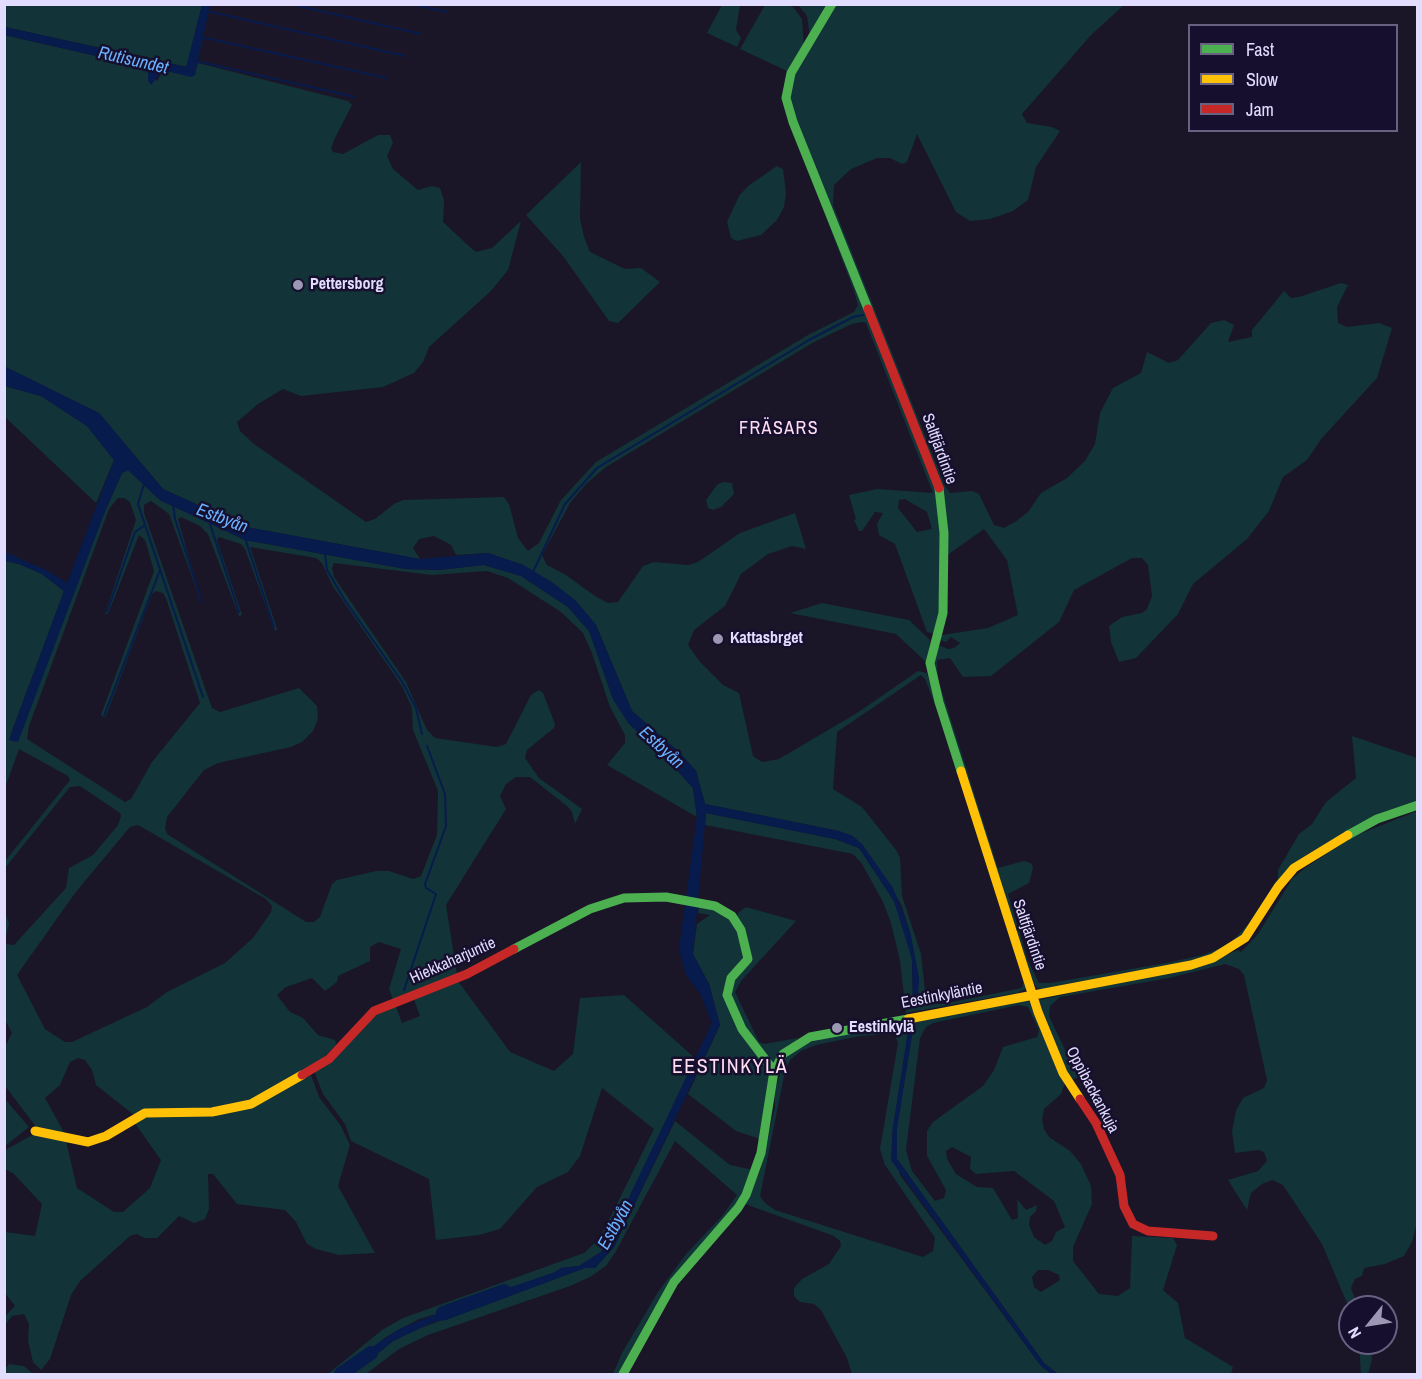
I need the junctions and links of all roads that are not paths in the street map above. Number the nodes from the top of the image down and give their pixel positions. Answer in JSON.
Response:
{"nodes":[{"id":1,"x":832,"y":4,"type":"edge"},
{"id":2,"x":1418,"y":805,"type":"edge"},
{"id":3,"x":1033,"y":993,"type":"junction"},
{"id":4,"x":774,"y":1071,"type":"junction"},
{"id":5,"x":35,"y":1131,"type":"dead end"},
{"id":6,"x":1213,"y":1236,"type":"dead end"},
{"id":7,"x":623,"y":1374,"type":"edge"}],
"edges":[{"from":1,"to":3,"type":"street","name":"Saltfjärdintie"},
{"from":2,"to":3,"type":"street","name":"Eestinkyläntie"},
{"from":3,"to":4,"type":"street","name":"Eestinkyläntie"},
{"from":3,"to":6,"type":"street","name":"Oppibackankuja"},
{"from":4,"to":5,"type":"street","name":"Hiekkaharjuntie"},
{"from":4,"to":7,"type":"street","name":"Eestinkyläntie"}]}
